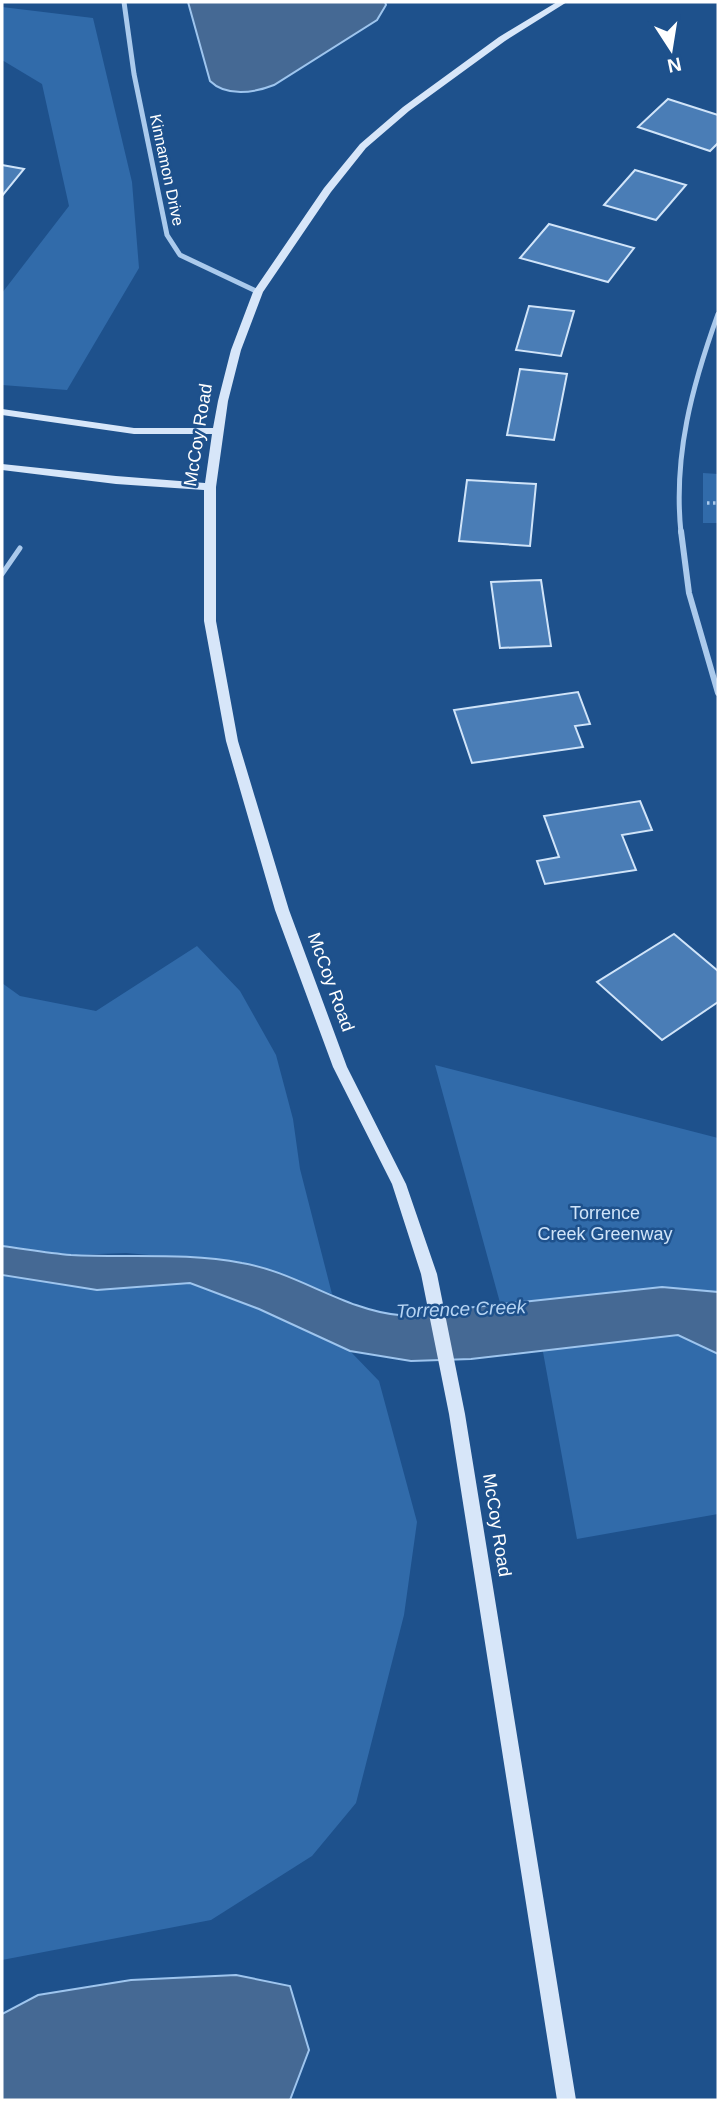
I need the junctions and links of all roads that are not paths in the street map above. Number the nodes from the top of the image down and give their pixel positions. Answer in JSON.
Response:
{"nodes":[{"id":1,"x":124,"y":2,"type":"edge"},
{"id":2,"x":563,"y":2,"type":"edge"},
{"id":3,"x":258,"y":292,"type":"junction"},
{"id":4,"x":718,"y":314,"type":"edge"},
{"id":5,"x":2,"y":412,"type":"edge"},
{"id":6,"x":218,"y":431,"type":"junction"},
{"id":7,"x":2,"y":467,"type":"edge"},
{"id":8,"x":210,"y":487,"type":"junction"},
{"id":9,"x":20,"y":548,"type":"dead end"},
{"id":10,"x":2,"y":574,"type":"edge"},
{"id":11,"x":718,"y":693,"type":"edge"},
{"id":12,"x":567,"y":2100,"type":"edge"}],
"edges":[{"from":1,"to":3,"type":"street","name":"Kinnamon Drive"},
{"from":2,"to":3,"type":"main road","name":"McCoy Road"},
{"from":3,"to":6,"type":"main road","name":"McCoy Road"},
{"from":4,"to":11,"type":"street"},
{"from":5,"to":6,"type":"main road"},
{"from":6,"to":8,"type":"main road","name":"McCoy Road"},
{"from":7,"to":8,"type":"main road"},
{"from":8,"to":12,"type":"main road","name":"McCoy Road"},
{"from":9,"to":10,"type":"lane"}]}
